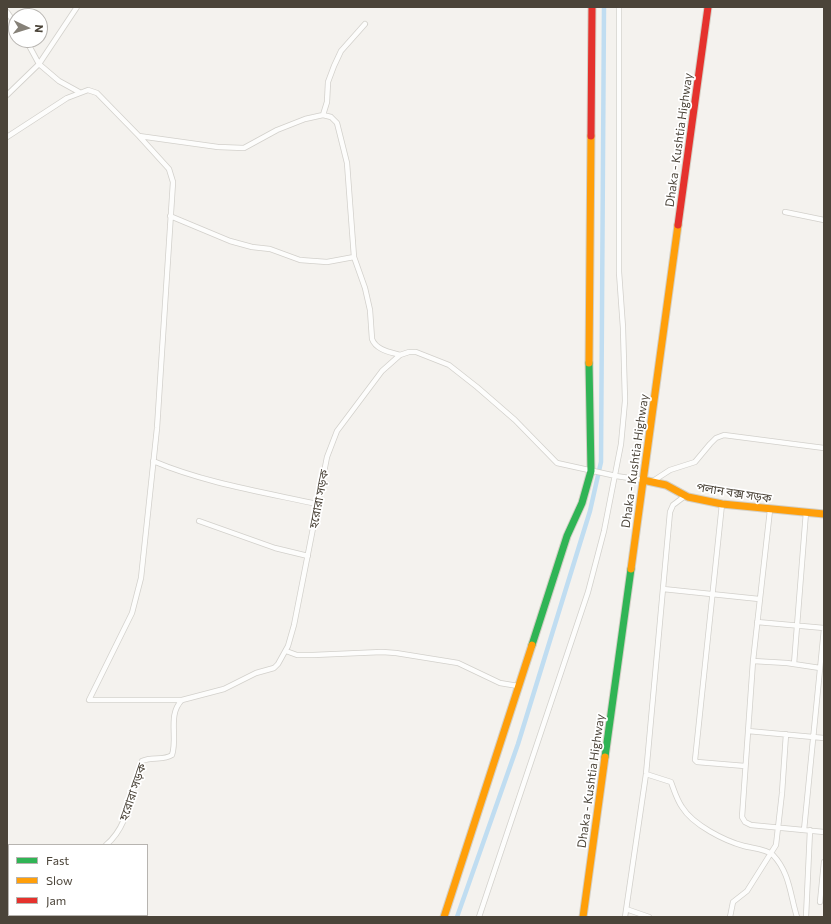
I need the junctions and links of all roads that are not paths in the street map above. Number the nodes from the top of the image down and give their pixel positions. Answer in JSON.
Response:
{"nodes":[{"id":1,"x":77,"y":7,"type":"edge"},
{"id":2,"x":592,"y":7,"type":"edge"},
{"id":3,"x":618,"y":7,"type":"edge"},
{"id":4,"x":708,"y":7,"type":"edge"},
{"id":5,"x":365,"y":24,"type":"dead end"},
{"id":6,"x":30,"y":48,"type":"edge"},
{"id":7,"x":39,"y":64,"type":"junction"},
{"id":8,"x":79,"y":92,"type":"junction"},
{"id":9,"x":7,"y":95,"type":"edge"},
{"id":10,"x":323,"y":115,"type":"junction"},
{"id":11,"x":139,"y":136,"type":"junction"},
{"id":12,"x":7,"y":137,"type":"edge"},
{"id":13,"x":785,"y":212,"type":"dead end"},
{"id":14,"x":170,"y":216,"type":"junction"},
{"id":15,"x":824,"y":220,"type":"edge"},
{"id":16,"x":354,"y":257,"type":"junction"},
{"id":17,"x":400,"y":355,"type":"junction"},
{"id":18,"x":824,"y":448,"type":"edge"},
{"id":19,"x":153,"y":461,"type":"junction"},
{"id":20,"x":591,"y":471,"type":"junction"},
{"id":21,"x":616,"y":476,"type":"junction"},
{"id":22,"x":644,"y":480,"type":"junction"},
{"id":23,"x":653,"y":481,"type":"junction"},
{"id":24,"x":685,"y":496,"type":"junction"},
{"id":25,"x":317,"y":504,"type":"junction"},
{"id":26,"x":722,"y":504,"type":"junction"},
{"id":27,"x":770,"y":510,"type":"junction"},
{"id":28,"x":806,"y":512,"type":"junction"},
{"id":29,"x":824,"y":514,"type":"edge"},
{"id":30,"x":199,"y":521,"type":"dead end"},
{"id":31,"x":308,"y":556,"type":"junction"},
{"id":32,"x":663,"y":589,"type":"junction"},
{"id":33,"x":712,"y":595,"type":"junction"},
{"id":34,"x":759,"y":599,"type":"junction"},
{"id":35,"x":757,"y":622,"type":"junction"},
{"id":36,"x":797,"y":625,"type":"junction"},
{"id":37,"x":824,"y":629,"type":"edge"},
{"id":38,"x":286,"y":651,"type":"junction"},
{"id":39,"x":753,"y":661,"type":"junction"},
{"id":40,"x":794,"y":664,"type":"junction"},
{"id":41,"x":820,"y":668,"type":"junction"},
{"id":42,"x":518,"y":686,"type":"junction"},
{"id":43,"x":182,"y":700,"type":"junction"},
{"id":44,"x":748,"y":731,"type":"junction"},
{"id":45,"x":786,"y":734,"type":"junction"},
{"id":46,"x":813,"y":737,"type":"junction"},
{"id":47,"x":824,"y":738,"type":"edge"},
{"id":48,"x":744,"y":766,"type":"junction"},
{"id":49,"x":646,"y":774,"type":"junction"},
{"id":50,"x":778,"y":828,"type":"junction"},
{"id":51,"x":804,"y":830,"type":"junction"},
{"id":52,"x":810,"y":830,"type":"junction"},
{"id":53,"x":824,"y":832,"type":"edge"},
{"id":54,"x":107,"y":844,"type":"edge"},
{"id":55,"x":772,"y":854,"type":"junction"},
{"id":56,"x":824,"y":862,"type":"edge"},
{"id":57,"x":820,"y":902,"type":"dead end"},
{"id":58,"x":626,"y":909,"type":"junction"},
{"id":59,"x":444,"y":917,"type":"edge"},
{"id":60,"x":479,"y":917,"type":"edge"},
{"id":61,"x":583,"y":917,"type":"edge"},
{"id":62,"x":625,"y":917,"type":"edge"},
{"id":63,"x":649,"y":917,"type":"edge"},
{"id":64,"x":730,"y":917,"type":"edge"},
{"id":65,"x":797,"y":917,"type":"edge"},
{"id":66,"x":806,"y":917,"type":"edge"}],
"edges":[{"from":1,"to":7,"type":"street"},
{"from":2,"to":20,"type":"main road"},
{"from":3,"to":21,"type":"street"},
{"from":4,"to":22,"type":"main road","name":"Dhaka - Kushtia Highway"},
{"from":5,"to":10,"type":"street"},
{"from":6,"to":7,"type":"street"},
{"from":7,"to":8,"type":"street"},
{"from":7,"to":9,"type":"street"},
{"from":8,"to":11,"type":"street"},
{"from":8,"to":12,"type":"street"},
{"from":10,"to":11,"type":"street"},
{"from":10,"to":16,"type":"street"},
{"from":11,"to":14,"type":"street"},
{"from":13,"to":15,"type":"street"},
{"from":14,"to":16,"type":"street"},
{"from":14,"to":19,"type":"street"},
{"from":16,"to":17,"type":"street"},
{"from":17,"to":20,"type":"street"},
{"from":17,"to":25,"type":"street","name":"হরোরা সড়ক"},
{"from":18,"to":23,"type":"street"},
{"from":19,"to":25,"type":"street"},
{"from":19,"to":43,"type":"street"},
{"from":20,"to":21,"type":"street"},
{"from":20,"to":42,"type":"main road"},
{"from":21,"to":22,"type":"street"},
{"from":21,"to":60,"type":"street"},
{"from":22,"to":23,"type":"main road","name":"পলান বক্স সড়ক"},
{"from":22,"to":61,"type":"main road","name":"Dhaka - Kushtia Highway"},
{"from":23,"to":24,"type":"main road","name":"পলান বক্স সড়ক"},
{"from":24,"to":26,"type":"main road","name":"পলান বক্স সড়ক"},
{"from":24,"to":32,"type":"street"},
{"from":25,"to":31,"type":"street","name":"হরোরা সড়ক"},
{"from":26,"to":27,"type":"main road","name":"পলান বক্স সড়ক"},
{"from":26,"to":33,"type":"street"},
{"from":27,"to":28,"type":"main road","name":"পলান বক্স সড়ক"},
{"from":27,"to":34,"type":"street"},
{"from":28,"to":29,"type":"main road","name":"পলান বক্স সড়ক"},
{"from":28,"to":36,"type":"street"},
{"from":30,"to":31,"type":"street"},
{"from":31,"to":38,"type":"street","name":"হরোরা সড়ক"},
{"from":32,"to":33,"type":"street"},
{"from":32,"to":49,"type":"street"},
{"from":33,"to":34,"type":"street"},
{"from":33,"to":48,"type":"street"},
{"from":34,"to":35,"type":"street"},
{"from":35,"to":36,"type":"street"},
{"from":35,"to":39,"type":"street"},
{"from":36,"to":37,"type":"street"},
{"from":36,"to":40,"type":"street"},
{"from":37,"to":41,"type":"street"},
{"from":38,"to":42,"type":"street"},
{"from":38,"to":43,"type":"street","name":"হরোরা সড়ক"},
{"from":39,"to":40,"type":"street"},
{"from":39,"to":44,"type":"street"},
{"from":40,"to":41,"type":"street"},
{"from":41,"to":46,"type":"street"},
{"from":42,"to":59,"type":"main road"},
{"from":43,"to":54,"type":"street","name":"হরোরা সড়ক"},
{"from":44,"to":45,"type":"street"},
{"from":44,"to":48,"type":"street"},
{"from":45,"to":46,"type":"street"},
{"from":45,"to":50,"type":"street"},
{"from":46,"to":47,"type":"street"},
{"from":46,"to":51,"type":"street"},
{"from":48,"to":50,"type":"street"},
{"from":49,"to":55,"type":"street"},
{"from":49,"to":58,"type":"street"},
{"from":50,"to":51,"type":"street"},
{"from":50,"to":55,"type":"street"},
{"from":51,"to":52,"type":"street"},
{"from":52,"to":53,"type":"street"},
{"from":52,"to":66,"type":"street"},
{"from":55,"to":64,"type":"street"},
{"from":55,"to":65,"type":"street"},
{"from":56,"to":57,"type":"street"},
{"from":58,"to":62,"type":"street"},
{"from":58,"to":63,"type":"street"}]}
